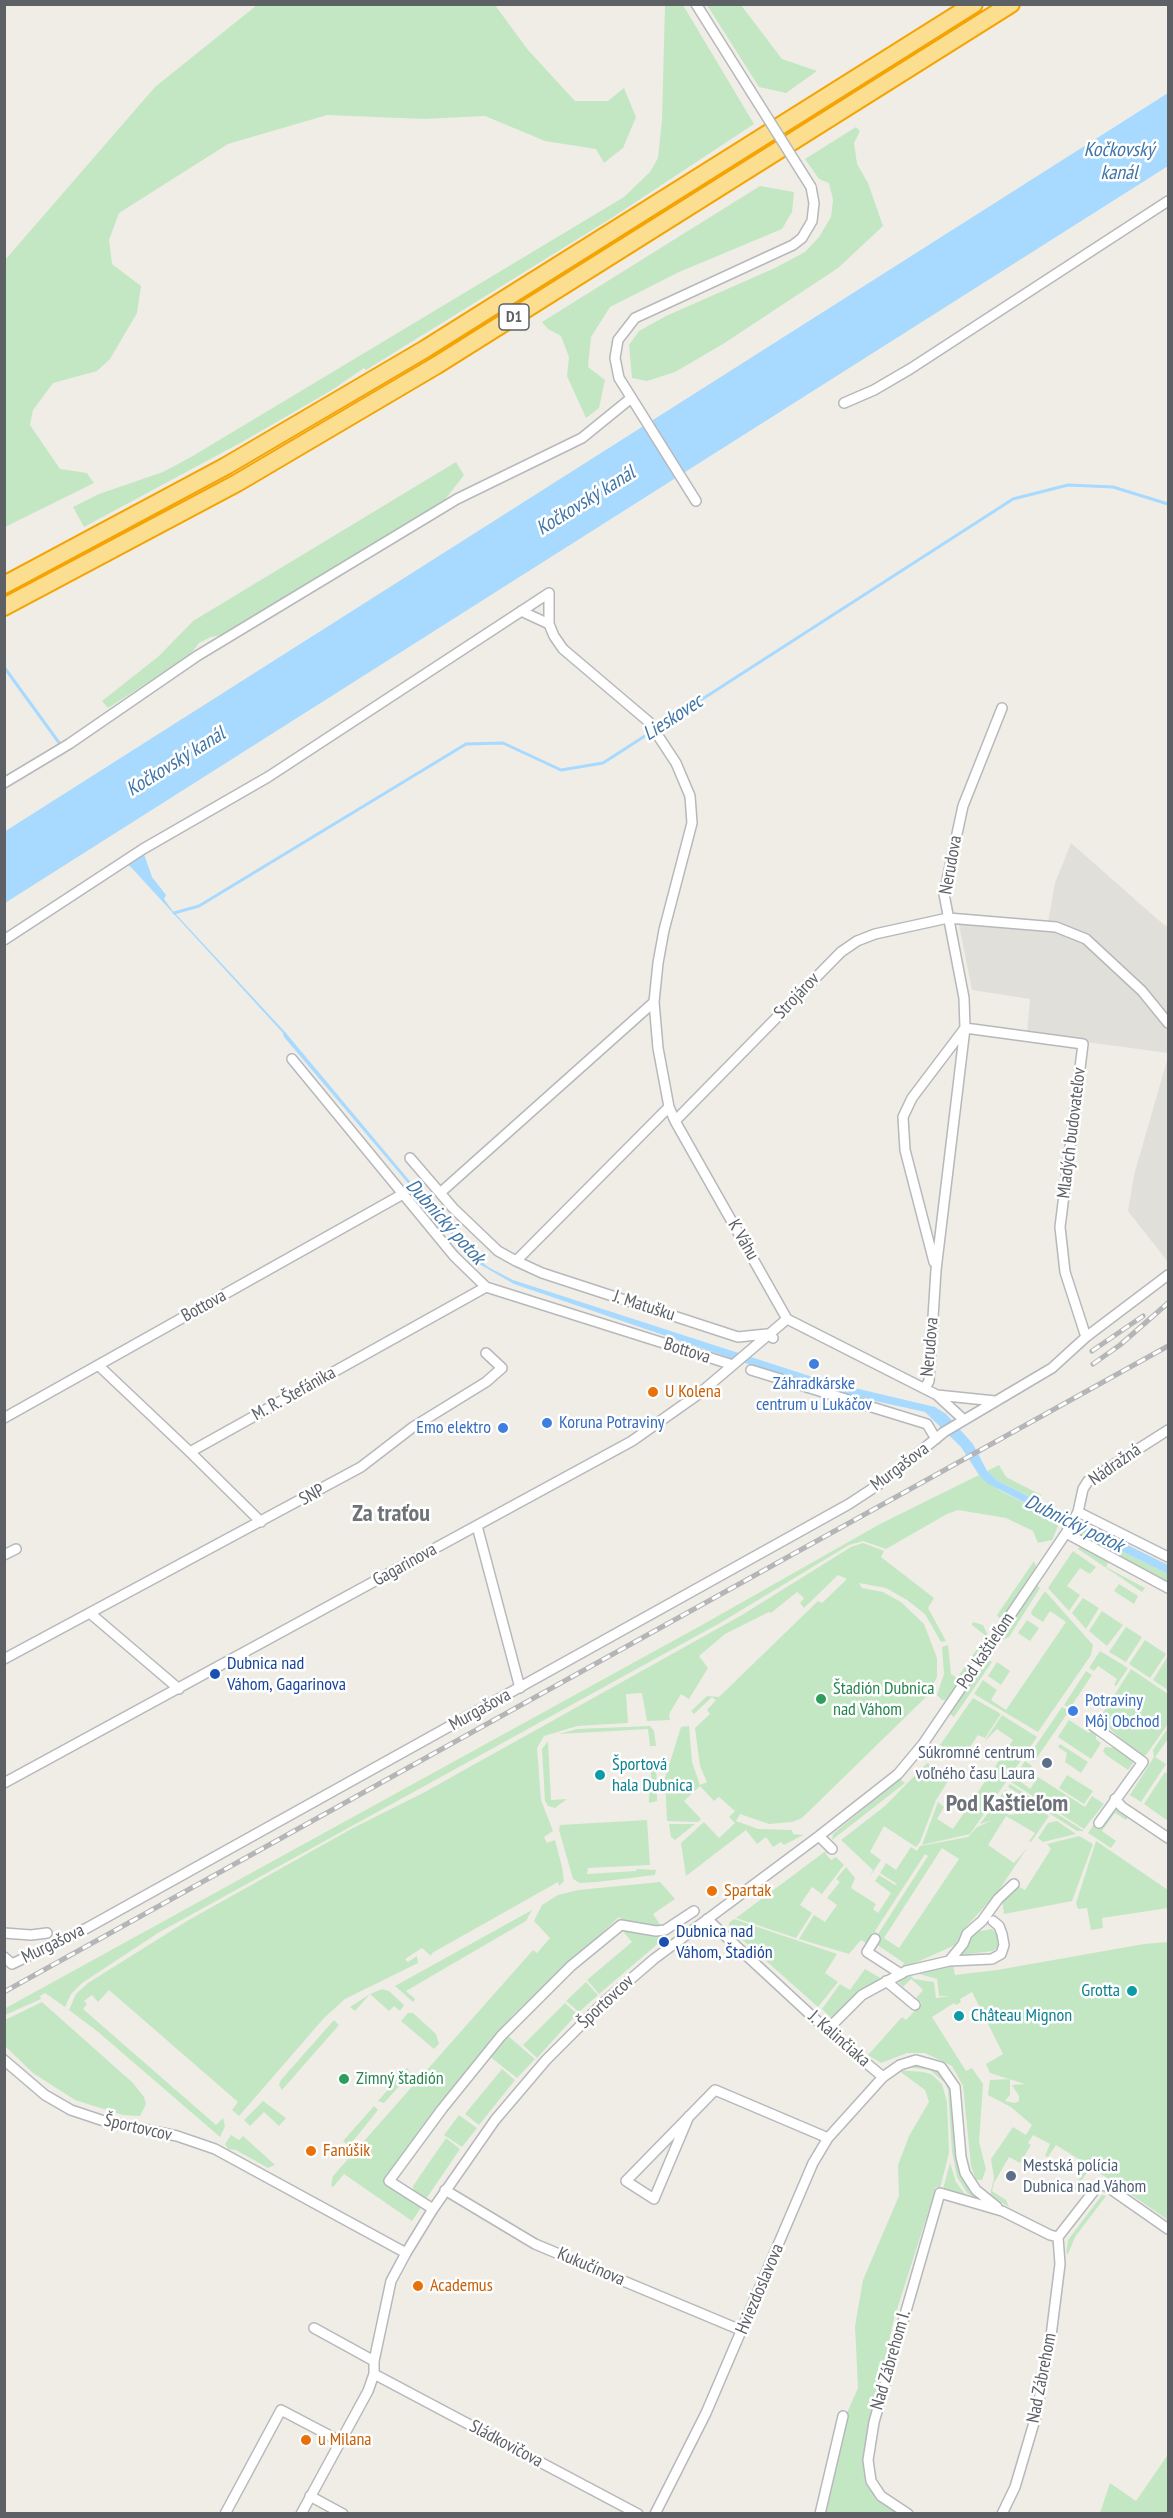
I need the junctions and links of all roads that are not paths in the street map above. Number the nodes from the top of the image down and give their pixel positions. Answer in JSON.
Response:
{"nodes":[{"id":1,"x":696,"y":4,"type":"edge"},
{"id":2,"x":974,"y":4,"type":"edge"},
{"id":3,"x":1011,"y":4,"type":"edge"},
{"id":4,"x":1168,"y":201,"type":"edge"},
{"id":5,"x":630,"y":399,"type":"junction"},
{"id":6,"x":844,"y":403,"type":"dead end"},
{"id":7,"x":696,"y":501,"type":"dead end"},
{"id":8,"x":4,"y":585,"type":"edge"},
{"id":9,"x":4,"y":607,"type":"edge"},
{"id":10,"x":522,"y":611,"type":"junction"},
{"id":11,"x":549,"y":624,"type":"junction"},
{"id":12,"x":1002,"y":708,"type":"dead end"},
{"id":13,"x":4,"y":783,"type":"edge"},
{"id":14,"x":948,"y":918,"type":"junction"},
{"id":15,"x":4,"y":940,"type":"edge"},
{"id":16,"x":654,"y":1002,"type":"junction"},
{"id":17,"x":1168,"y":1023,"type":"edge"},
{"id":18,"x":965,"y":1028,"type":"junction"},
{"id":19,"x":292,"y":1059,"type":"dead end"},
{"id":20,"x":669,"y":1107,"type":"junction"},
{"id":21,"x":675,"y":1121,"type":"junction"},
{"id":22,"x":410,"y":1158,"type":"dead end"},
{"id":23,"x":441,"y":1193,"type":"junction"},
{"id":24,"x":403,"y":1194,"type":"junction"},
{"id":25,"x":516,"y":1261,"type":"junction"},
{"id":26,"x":936,"y":1270,"type":"junction"},
{"id":27,"x":1168,"y":1275,"type":"edge"},
{"id":28,"x":486,"y":1287,"type":"junction"},
{"id":29,"x":787,"y":1319,"type":"junction"},
{"id":30,"x":770,"y":1336,"type":"junction"},
{"id":31,"x":1086,"y":1337,"type":"junction"},
{"id":32,"x":486,"y":1353,"type":"dead end"},
{"id":33,"x":734,"y":1364,"type":"junction"},
{"id":34,"x":98,"y":1365,"type":"junction"},
{"id":35,"x":751,"y":1370,"type":"dead end"},
{"id":36,"x":925,"y":1388,"type":"junction"},
{"id":37,"x":937,"y":1395,"type":"junction"},
{"id":38,"x":995,"y":1401,"type":"junction"},
{"id":39,"x":4,"y":1418,"type":"edge"},
{"id":40,"x":961,"y":1422,"type":"junction"},
{"id":41,"x":1168,"y":1430,"type":"edge"},
{"id":42,"x":940,"y":1435,"type":"junction"},
{"id":43,"x":190,"y":1452,"type":"junction"},
{"id":44,"x":261,"y":1522,"type":"junction"},
{"id":45,"x":1072,"y":1522,"type":"junction"},
{"id":46,"x":477,"y":1526,"type":"junction"},
{"id":47,"x":16,"y":1549,"type":"dead end"},
{"id":48,"x":4,"y":1555,"type":"edge"},
{"id":49,"x":1168,"y":1557,"type":"edge"},
{"id":50,"x":1168,"y":1588,"type":"edge"},
{"id":51,"x":91,"y":1614,"type":"junction"},
{"id":52,"x":4,"y":1659,"type":"edge"},
{"id":53,"x":519,"y":1688,"type":"junction"},
{"id":54,"x":179,"y":1689,"type":"junction"},
{"id":55,"x":1092,"y":1725,"type":"dead end"},
{"id":56,"x":923,"y":1744,"type":"junction"},
{"id":57,"x":932,"y":1752,"type":"dead end"},
{"id":58,"x":4,"y":1783,"type":"edge"},
{"id":59,"x":1115,"y":1799,"type":"junction"},
{"id":60,"x":1099,"y":1823,"type":"dead end"},
{"id":61,"x":819,"y":1836,"type":"junction"},
{"id":62,"x":1168,"y":1838,"type":"edge"},
{"id":63,"x":832,"y":1849,"type":"dead end"},
{"id":64,"x":1014,"y":1884,"type":"dead end"},
{"id":65,"x":694,"y":1911,"type":"dead end"},
{"id":66,"x":707,"y":1919,"type":"junction"},
{"id":67,"x":993,"y":1921,"type":"dead end"},
{"id":68,"x":4,"y":1933,"type":"edge"},
{"id":69,"x":47,"y":1933,"type":"dead end"},
{"id":70,"x":875,"y":1939,"type":"dead end"},
{"id":71,"x":4,"y":1957,"type":"edge"},
{"id":72,"x":949,"y":1961,"type":"junction"},
{"id":73,"x":901,"y":1974,"type":"junction"},
{"id":74,"x":886,"y":1981,"type":"junction"},
{"id":75,"x":915,"y":2005,"type":"dead end"},
{"id":76,"x":827,"y":2030,"type":"junction"},
{"id":77,"x":4,"y":2060,"type":"edge"},
{"id":78,"x":883,"y":2077,"type":"junction"},
{"id":79,"x":689,"y":2116,"type":"junction"},
{"id":80,"x":828,"y":2138,"type":"junction"},
{"id":81,"x":446,"y":2190,"type":"junction"},
{"id":82,"x":433,"y":2209,"type":"junction"},
{"id":83,"x":1002,"y":2211,"type":"junction"},
{"id":84,"x":1168,"y":2229,"type":"edge"},
{"id":85,"x":1058,"y":2237,"type":"junction"},
{"id":86,"x":406,"y":2253,"type":"junction"},
{"id":87,"x":314,"y":2328,"type":"dead end"},
{"id":88,"x":743,"y":2331,"type":"junction"},
{"id":89,"x":374,"y":2361,"type":"junction"},
{"id":90,"x":374,"y":2374,"type":"junction"},
{"id":91,"x":843,"y":2415,"type":"dead end"},
{"id":92,"x":340,"y":2441,"type":"junction"},
{"id":93,"x":310,"y":2496,"type":"junction"},
{"id":94,"x":225,"y":2514,"type":"edge"},
{"id":95,"x":301,"y":2514,"type":"edge"},
{"id":96,"x":343,"y":2514,"type":"edge"},
{"id":97,"x":638,"y":2514,"type":"edge"},
{"id":98,"x":655,"y":2514,"type":"edge"},
{"id":99,"x":820,"y":2514,"type":"edge"},
{"id":100,"x":908,"y":2514,"type":"edge"},
{"id":101,"x":1002,"y":2514,"type":"edge"}],
"edges":[{"from":1,"to":5,"type":"street","bridge":true},
{"from":2,"to":8,"type":"highway","number":"D1"},
{"from":3,"to":9,"type":"highway","number":"D1"},
{"from":4,"to":6,"type":"street"},
{"from":5,"to":7,"type":"street"},
{"from":5,"to":13,"type":"street"},
{"from":10,"to":11,"type":"street"},
{"from":10,"to":11,"type":"street"},
{"from":10,"to":15,"type":"street"},
{"from":11,"to":16,"type":"street","name":"K Váhu"},
{"from":12,"to":14,"type":"street","name":"Nerudova"},
{"from":14,"to":17,"type":"street"},
{"from":14,"to":18,"type":"street","name":"Nerudova"},
{"from":14,"to":21,"type":"street","name":"Strojárov"},
{"from":16,"to":20,"type":"street","name":"K Váhu"},
{"from":16,"to":23,"type":"street"},
{"from":18,"to":26,"type":"street","name":"Nerudova"},
{"from":18,"to":26,"type":"street","name":"Nerudova"},
{"from":18,"to":31,"type":"street","name":"Mladých budovateľov"},
{"from":19,"to":24,"type":"street","name":"Bottova"},
{"from":20,"to":21,"type":"street","name":"K Váhu"},
{"from":20,"to":25,"type":"street"},
{"from":21,"to":29,"type":"street","name":"K Váhu"},
{"from":22,"to":23,"type":"street","name":"J. Matušku"},
{"from":23,"to":25,"type":"street","name":"J. Matušku"},
{"from":24,"to":28,"type":"street","name":"Bottova"},
{"from":24,"to":34,"type":"street","name":"Bottova"},
{"from":25,"to":30,"type":"street","name":"J. Matušku"},
{"from":26,"to":36,"type":"street","name":"Nerudova"},
{"from":27,"to":31,"type":"street"},
{"from":28,"to":33,"type":"street","name":"Bottova"},
{"from":28,"to":43,"type":"street","name":"M. R. Štefánika"},
{"from":29,"to":30,"type":"street","name":"Gagarinova"},
{"from":29,"to":36,"type":"street"},
{"from":30,"to":33,"type":"street","name":"Gagarinova"},
{"from":31,"to":38,"type":"street"},
{"from":32,"to":44,"type":"street","name":"SNP"},
{"from":33,"to":46,"type":"street","name":"Gagarinova"},
{"from":34,"to":39,"type":"street","name":"Bottova"},
{"from":34,"to":43,"type":"street"},
{"from":35,"to":42,"type":"street"},
{"from":36,"to":37,"type":"street"},
{"from":37,"to":38,"type":"street"},
{"from":37,"to":40,"type":"street"},
{"from":38,"to":40,"type":"street"},
{"from":40,"to":42,"type":"street","name":"Murgašova"},
{"from":41,"to":45,"type":"street","name":"Nádražná"},
{"from":42,"to":53,"type":"street","name":"Murgašova"},
{"from":43,"to":44,"type":"street"},
{"from":44,"to":51,"type":"street","name":"SNP"},
{"from":45,"to":49,"type":"street"},
{"from":45,"to":50,"type":"street"},
{"from":45,"to":56,"type":"street","name":"Pod kaštieľom"},
{"from":46,"to":53,"type":"street"},
{"from":46,"to":54,"type":"street","name":"Gagarinova"},
{"from":47,"to":48,"type":"street"},
{"from":51,"to":52,"type":"street","name":"SNP"},
{"from":51,"to":54,"type":"street"},
{"from":53,"to":71,"type":"street","name":"Murgašova"},
{"from":54,"to":58,"type":"street","name":"Gagarinova"},
{"from":55,"to":59,"type":"street"},
{"from":56,"to":57,"type":"street"},
{"from":56,"to":61,"type":"street","name":"Pod kaštieľom"},
{"from":59,"to":60,"type":"street"},
{"from":59,"to":62,"type":"street"},
{"from":61,"to":63,"type":"street"},
{"from":61,"to":66,"type":"street","name":"Športovcov"},
{"from":64,"to":72,"type":"street"},
{"from":65,"to":82,"type":"street"},
{"from":66,"to":76,"type":"street","name":"J. Kalinčiaka"},
{"from":66,"to":81,"type":"street","name":"Športovcov"},
{"from":67,"to":72,"type":"street"},
{"from":68,"to":69,"type":"street","name":"Murgašova"},
{"from":70,"to":73,"type":"street"},
{"from":72,"to":73,"type":"street"},
{"from":73,"to":74,"type":"street"},
{"from":74,"to":75,"type":"street"},
{"from":74,"to":76,"type":"street"},
{"from":76,"to":78,"type":"street","name":"J. Kalinčiaka"},
{"from":77,"to":86,"type":"street","name":"Športovcov"},
{"from":78,"to":80,"type":"street","name":"Hviezdoslavova"},
{"from":78,"to":83,"type":"street","name":"J. Kalinčiaka"},
{"from":79,"to":79,"type":"street"},
{"from":79,"to":80,"type":"street"},
{"from":80,"to":88,"type":"street","name":"Hviezdoslavova"},
{"from":81,"to":82,"type":"street","name":"Športovcov"},
{"from":81,"to":88,"type":"street","name":"Kukučínova"},
{"from":82,"to":86,"type":"street","name":"Športovcov"},
{"from":83,"to":85,"type":"street"},
{"from":83,"to":100,"type":"street","name":"Nad Zábrehom I."},
{"from":84,"to":85,"type":"street"},
{"from":85,"to":101,"type":"street","name":"Nad Zábrehom"},
{"from":86,"to":89,"type":"street","name":"Športovcov"},
{"from":87,"to":89,"type":"street"},
{"from":88,"to":98,"type":"street","name":"Hviezdoslavova"},
{"from":89,"to":90,"type":"street","name":"Športovcov"},
{"from":90,"to":92,"type":"street","name":"Športovcov"},
{"from":90,"to":97,"type":"street","name":"Sládkovičova"},
{"from":91,"to":99,"type":"street"},
{"from":92,"to":93,"type":"street","name":"Športovcov"},
{"from":92,"to":94,"type":"street"},
{"from":93,"to":95,"type":"street","name":"Športovcov"},
{"from":93,"to":96,"type":"street"}]}
